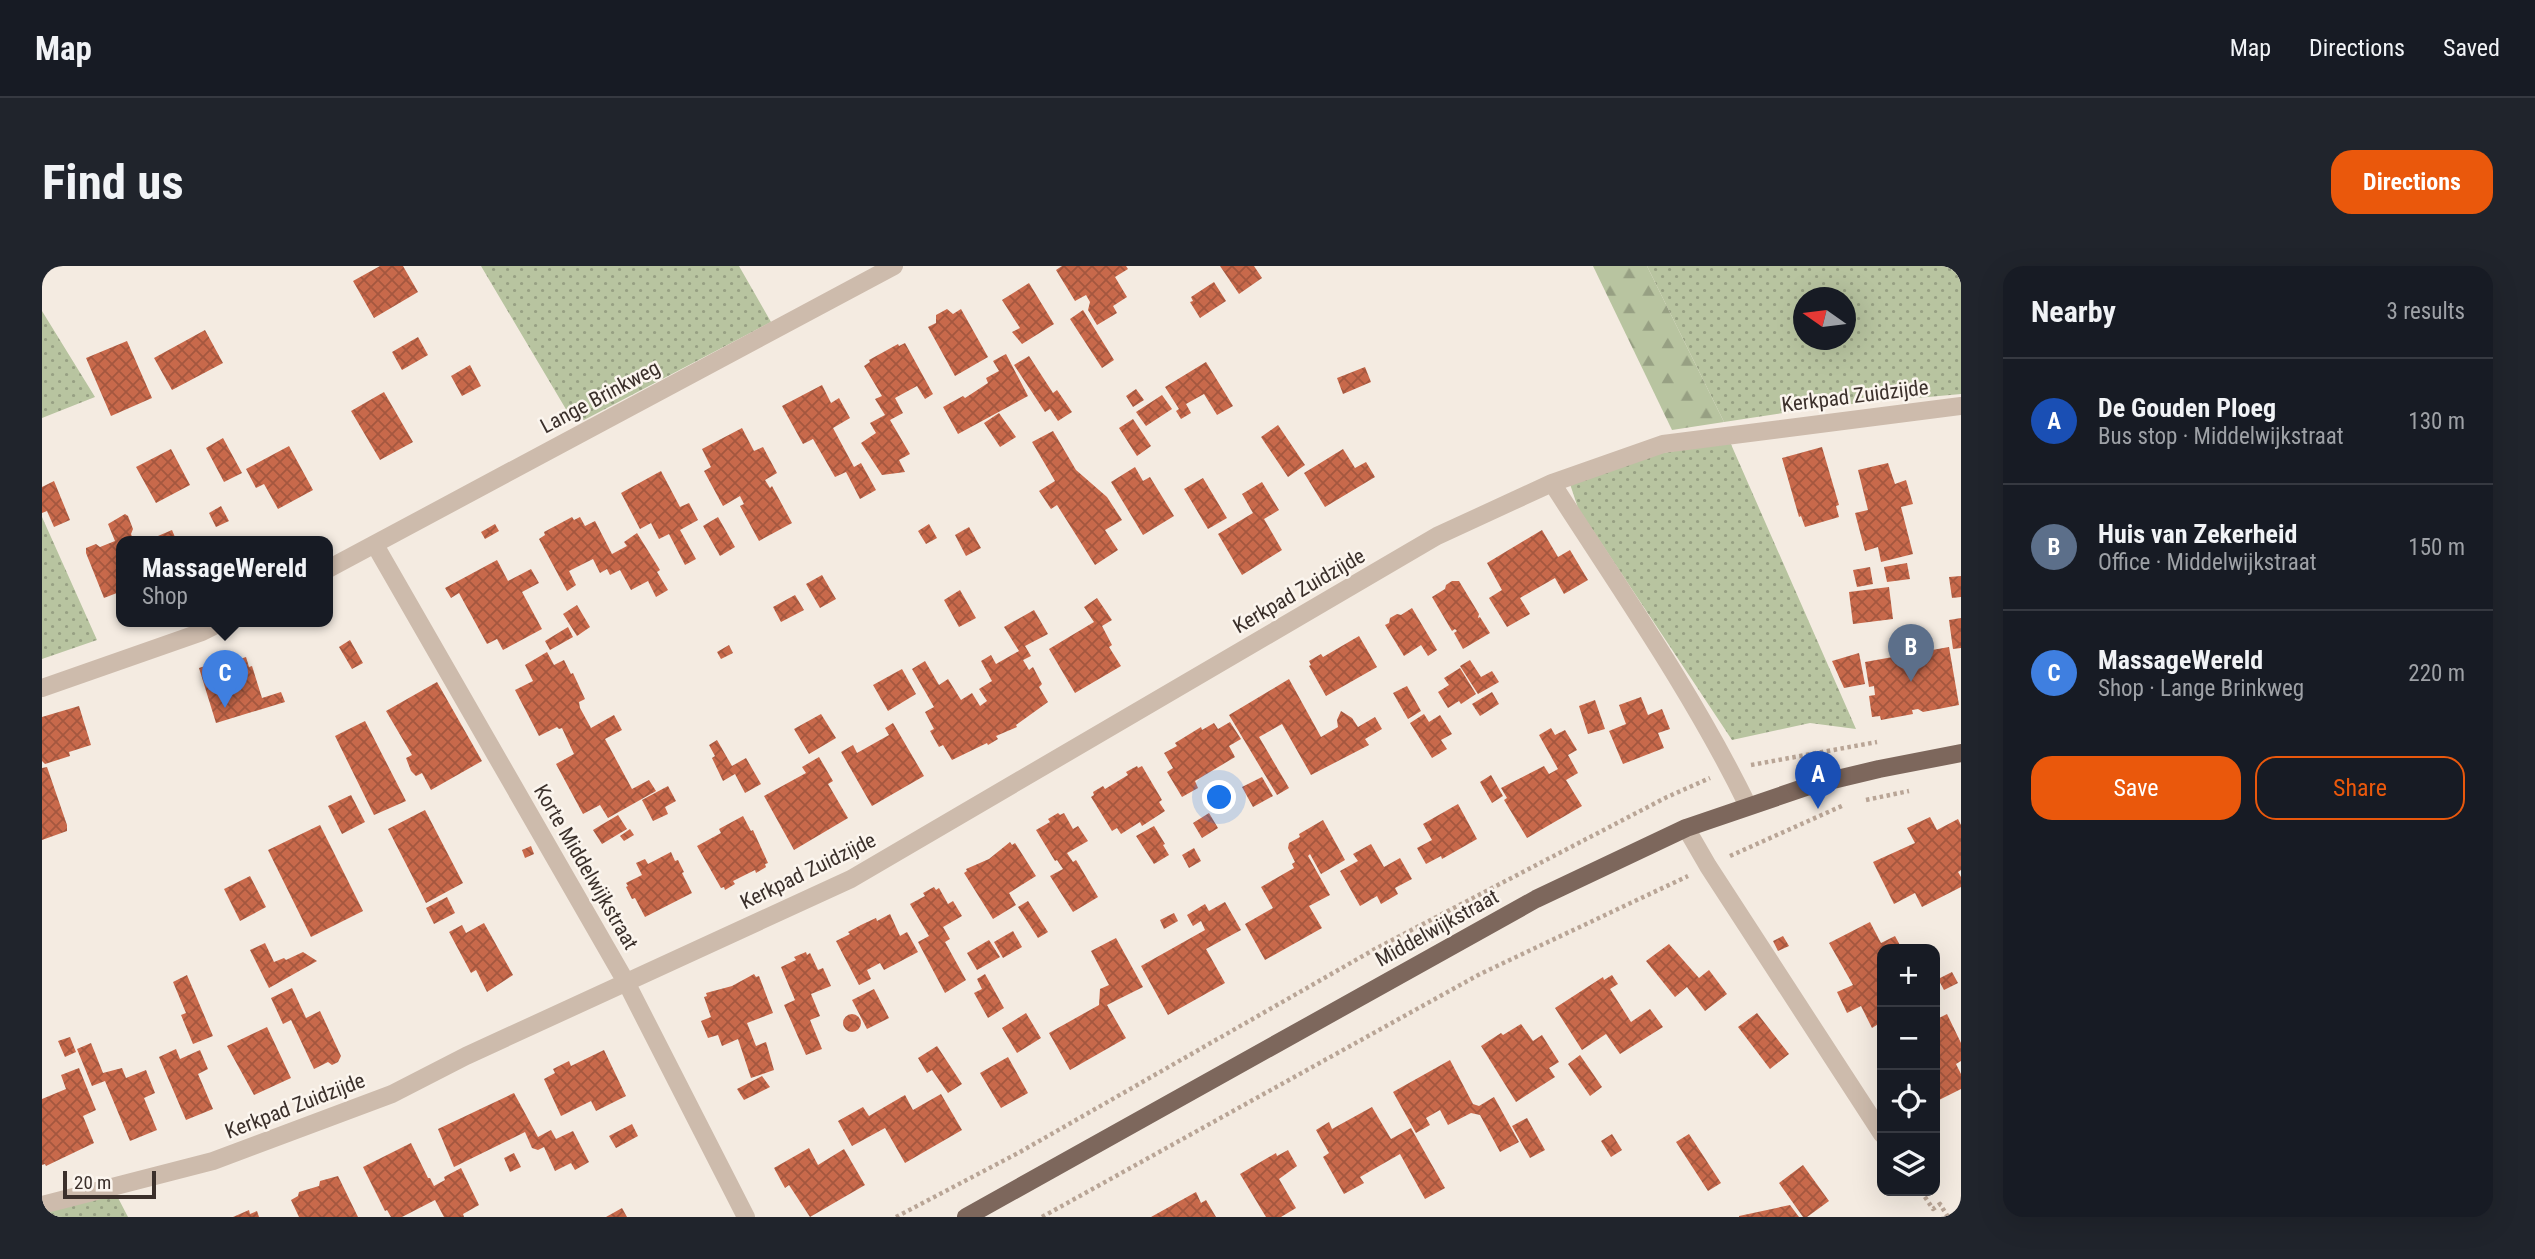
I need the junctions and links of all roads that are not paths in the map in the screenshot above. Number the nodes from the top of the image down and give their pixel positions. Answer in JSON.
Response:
{"nodes":[{"id":1,"x":894,"y":266,"type":"edge"},
{"id":2,"x":1961,"y":406,"type":"edge"},
{"id":3,"x":1552,"y":484,"type":"junction"},
{"id":4,"x":375,"y":545,"type":"junction"},
{"id":5,"x":333,"y":566,"type":"edge"},
{"id":6,"x":212,"y":627,"type":"edge"},
{"id":7,"x":42,"y":688,"type":"edge"},
{"id":8,"x":1961,"y":754,"type":"edge"},
{"id":9,"x":1748,"y":806,"type":"junction"},
{"id":10,"x":1686,"y":828,"type":"junction"},
{"id":11,"x":626,"y":982,"type":"junction"},
{"id":12,"x":1881,"y":1133,"type":"edge"},
{"id":13,"x":42,"y":1205,"type":"edge"},
{"id":14,"x":746,"y":1217,"type":"edge"},
{"id":15,"x":966,"y":1217,"type":"edge"}],
"edges":[{"from":1,"to":4,"type":"street","name":"Lange Brinkweg"},
{"from":2,"to":3,"type":"street","name":"Kerkpad Zuidzijde"},
{"from":3,"to":9,"type":"street"},
{"from":3,"to":11,"type":"street","name":"Kerkpad Zuidzijde"},
{"from":4,"to":5,"type":"street","name":"Lange Brinkweg"},
{"from":4,"to":11,"type":"street","name":"Korte Middelwijkstraat"},
{"from":6,"to":7,"type":"street"},
{"from":8,"to":9,"type":"main road","name":"Middelwijkstraat"},
{"from":9,"to":10,"type":"main road","name":"Middelwijkstraat"},
{"from":10,"to":12,"type":"street"},
{"from":10,"to":15,"type":"main road","name":"Middelwijkstraat"},
{"from":11,"to":13,"type":"street","name":"Kerkpad Zuidzijde"},
{"from":11,"to":14,"type":"street","name":"Korte Middelwijkstraat"}]}
